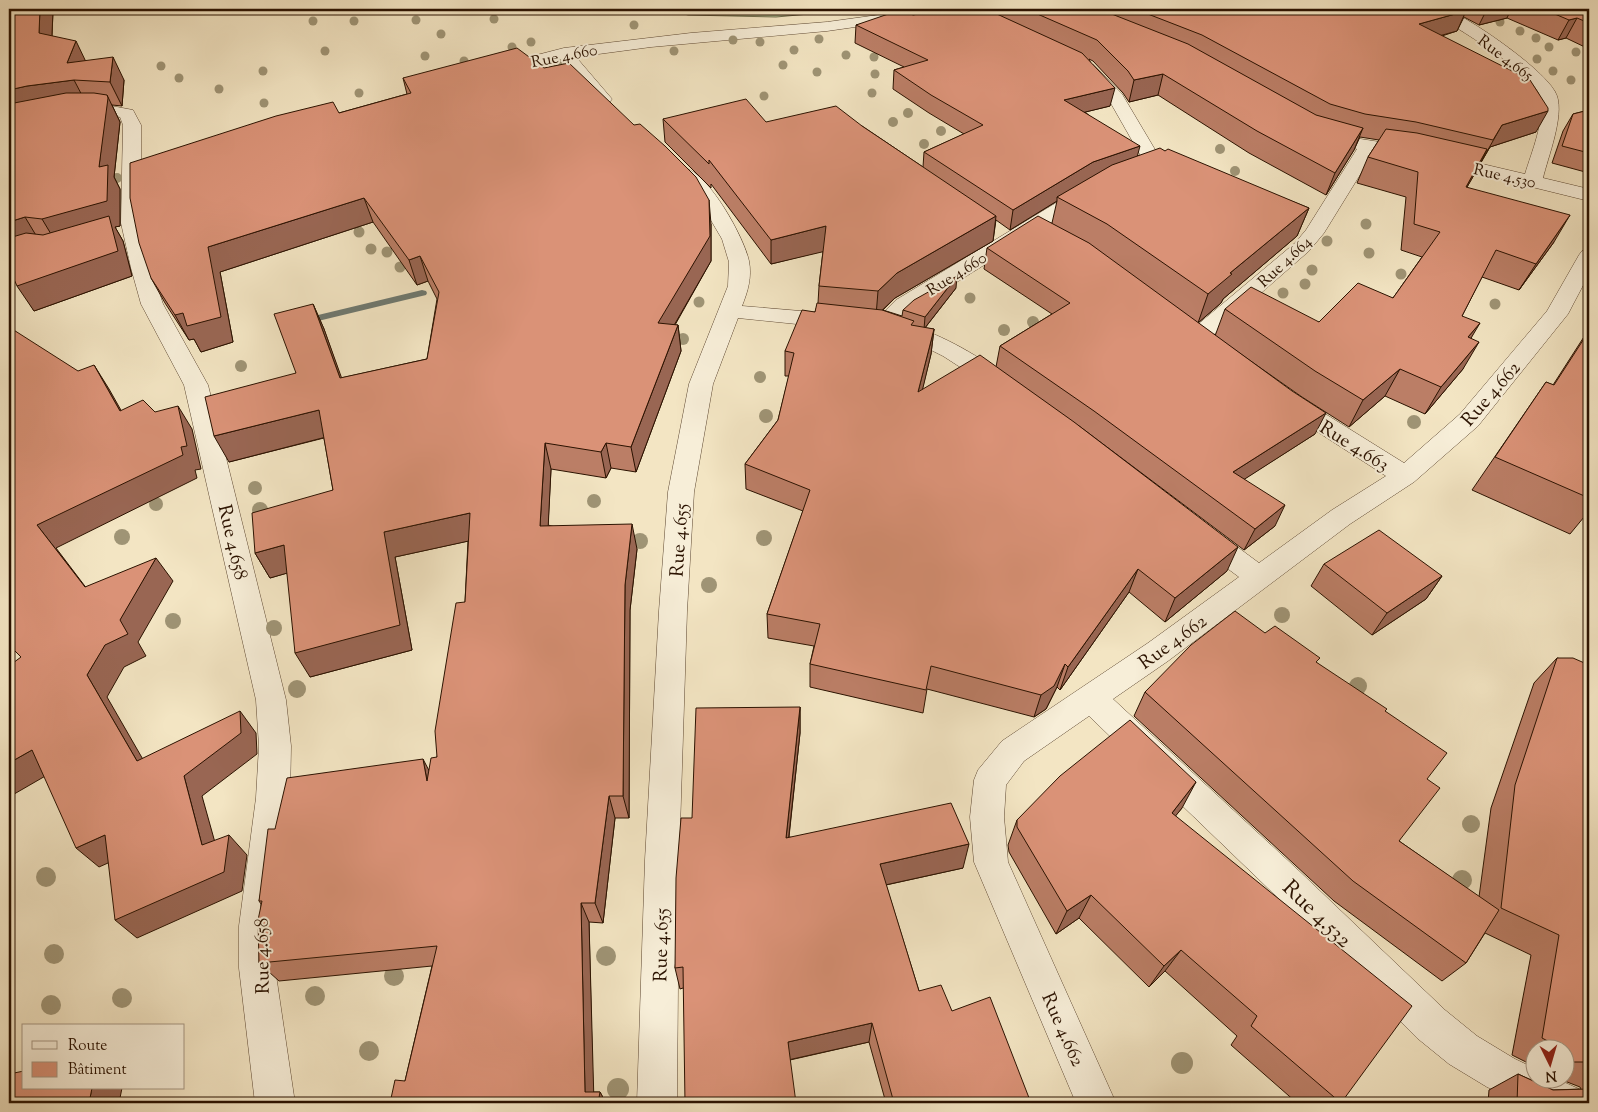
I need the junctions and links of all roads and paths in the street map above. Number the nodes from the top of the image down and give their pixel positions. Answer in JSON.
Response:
{"nodes":[{"id":1,"x":953,"y":9,"type":"edge"},
{"id":2,"x":1436,"y":9,"type":"edge"},
{"id":3,"x":564,"y":53,"type":"junction"},
{"id":4,"x":1068,"y":58,"type":"edge"},
{"id":5,"x":483,"y":73,"type":"edge"},
{"id":6,"x":621,"y":116,"type":"edge"},
{"id":7,"x":9,"y":123,"type":"edge"},
{"id":8,"x":1307,"y":127,"type":"edge"},
{"id":9,"x":1369,"y":145,"type":"junction"},
{"id":10,"x":669,"y":159,"type":"edge"},
{"id":11,"x":1533,"y":181,"type":"junction"},
{"id":12,"x":1589,"y":195,"type":"edge"},
{"id":13,"x":991,"y":229,"type":"edge"},
{"id":14,"x":1008,"y":240,"type":"junction"},
{"id":15,"x":1589,"y":255,"type":"edge"},
{"id":16,"x":730,"y":311,"type":"junction"},
{"id":17,"x":882,"y":325,"type":"junction"},
{"id":18,"x":1198,"y":337,"type":"edge"},
{"id":19,"x":1014,"y":393,"type":"edge"},
{"id":20,"x":1276,"y":394,"type":"edge"},
{"id":21,"x":1405,"y":476,"type":"junction"},
{"id":22,"x":1189,"y":525,"type":"edge"},
{"id":23,"x":1258,"y":577,"type":"junction"},
{"id":24,"x":1090,"y":697,"type":"junction"},
{"id":25,"x":275,"y":1103,"type":"edge"},
{"id":26,"x":657,"y":1103,"type":"edge"},
{"id":27,"x":1096,"y":1103,"type":"edge"},
{"id":28,"x":1565,"y":1103,"type":"edge"}],
"edges":[{"from":1,"to":3,"type":"street","name":"Rue 4.660"},
{"from":2,"to":11,"type":"street","name":"Rue 4.665"},
{"from":3,"to":5,"type":"street","name":"Rue 4.660"},
{"from":3,"to":6,"type":"street"},
{"from":4,"to":14,"type":"street","name":"Rue 4.660"},
{"from":7,"to":25,"type":"street","name":"Rue 4.658"},
{"from":8,"to":9,"type":"street","name":"Rue 4.530"},
{"from":9,"to":11,"type":"street","name":"Rue 4.530"},
{"from":9,"to":18,"type":"street","name":"Rue 4.664"},
{"from":10,"to":16,"type":"street","name":"Rue 4.655"},
{"from":11,"to":12,"type":"street","name":"Rue 4.530"},
{"from":13,"to":14,"type":"street"},
{"from":14,"to":17,"type":"street","name":"Rue 4.660"},
{"from":15,"to":21,"type":"street","name":"Rue 4.662"},
{"from":16,"to":17,"type":"street"},
{"from":16,"to":26,"type":"street","name":"Rue 4.655"},
{"from":17,"to":19,"type":"street"},
{"from":20,"to":21,"type":"street","name":"Rue 4.663"},
{"from":21,"to":23,"type":"street","name":"Rue 4.662"},
{"from":22,"to":23,"type":"street"},
{"from":23,"to":24,"type":"street","name":"Rue 4.662"},
{"from":24,"to":27,"type":"street","name":"Rue 4.662"},
{"from":24,"to":28,"type":"street","name":"Rue 4.532"}]}
